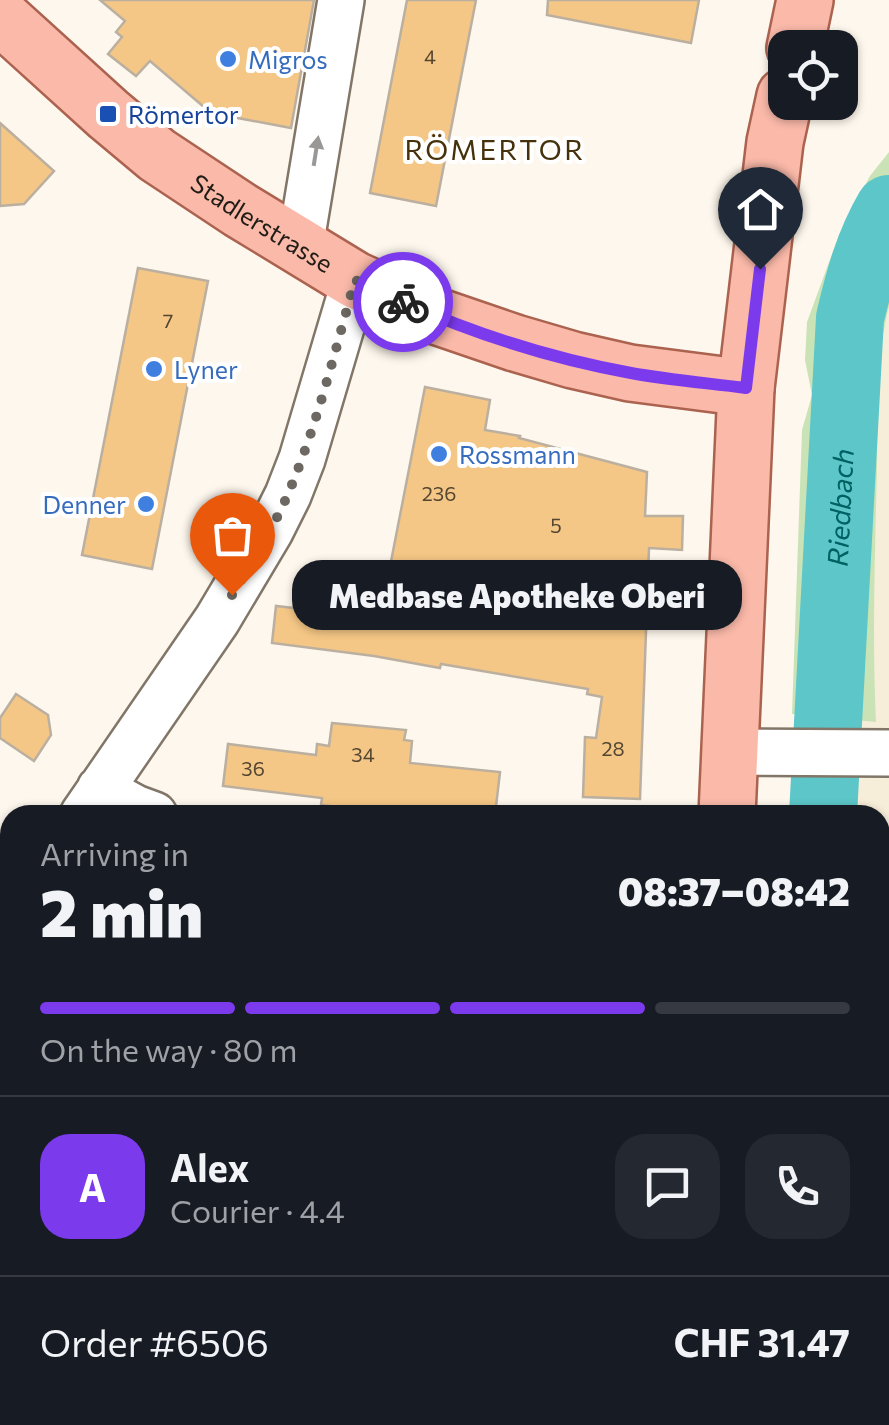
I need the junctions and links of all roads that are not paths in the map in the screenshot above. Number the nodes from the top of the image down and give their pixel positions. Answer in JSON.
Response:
{"nodes":[{"id":1,"x":341,"y":0,"type":"edge"},
{"id":2,"x":805,"y":0,"type":"edge"},
{"id":3,"x":0,"y":16,"type":"edge"},
{"id":4,"x":799,"y":30,"type":"edge"},
{"id":5,"x":780,"y":120,"type":"edge"},
{"id":6,"x":300,"y":247,"type":"junction"},
{"id":7,"x":355,"y":280,"type":"junction"},
{"id":8,"x":746,"y":388,"type":"junction"},
{"id":9,"x":730,"y":752,"type":"junction"},
{"id":10,"x":876,"y":753,"type":"edge"},
{"id":11,"x":92,"y":802,"type":"edge"},
{"id":12,"x":727,"y":805,"type":"edge"}],
"edges":[{"from":6,"to":1,"type":"street","one_way":true},
{"from":2,"to":4,"type":"main road"},
{"from":3,"to":6,"type":"main road","name":"Stadlerstrasse"},
{"from":5,"to":8,"type":"main road"},
{"from":6,"to":7,"type":"main road","name":"Stadlerstrasse"},
{"from":7,"to":8,"type":"main road","name":"Stadlerstrasse"},
{"from":7,"to":11,"type":"street"},
{"from":8,"to":9,"type":"main road"},
{"from":9,"to":10,"type":"street"},
{"from":9,"to":12,"type":"main road"}]}
